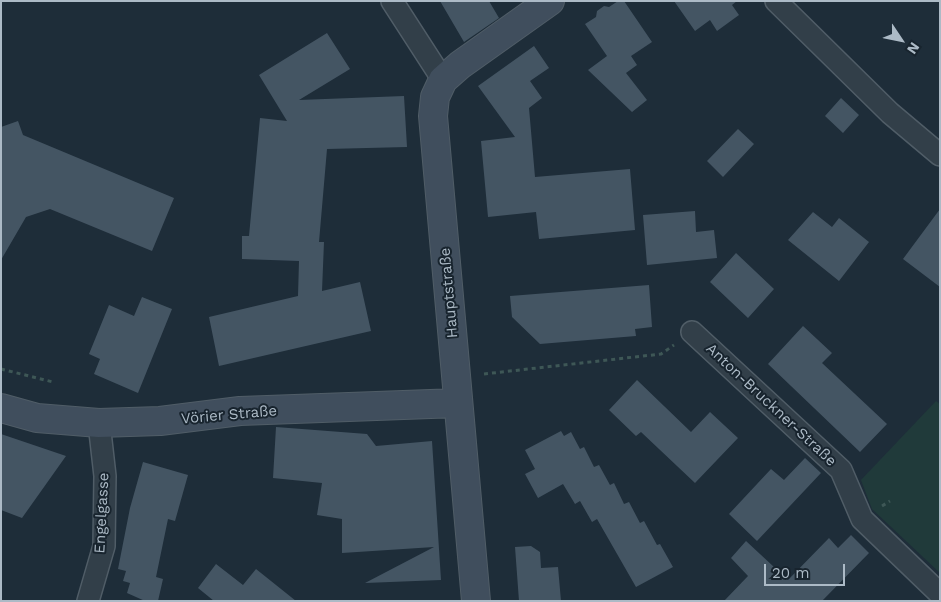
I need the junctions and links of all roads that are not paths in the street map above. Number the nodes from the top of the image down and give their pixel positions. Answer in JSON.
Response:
{"nodes":[{"id":1,"x":392,"y":1,"type":"edge"},
{"id":2,"x":550,"y":1,"type":"edge"},
{"id":3,"x":776,"y":1,"type":"edge"},
{"id":4,"x":443,"y":80,"type":"junction"},
{"id":5,"x":940,"y":155,"type":"edge"},
{"id":6,"x":692,"y":332,"type":"road end"},
{"id":7,"x":458,"y":403,"type":"junction"},
{"id":8,"x":1,"y":408,"type":"edge"},
{"id":9,"x":99,"y":423,"type":"junction"},
{"id":10,"x":940,"y":594,"type":"edge"},
{"id":11,"x":88,"y":601,"type":"edge"},
{"id":12,"x":476,"y":601,"type":"edge"}],
"edges":[{"from":1,"to":4,"type":"street"},
{"from":2,"to":4,"type":"street"},
{"from":3,"to":5,"type":"street"},
{"from":4,"to":7,"type":"street","name":"Hauptstraße"},
{"from":6,"to":10,"type":"street","name":"Anton-Bruckner-Straße"},
{"from":7,"to":9,"type":"street","name":"Vörier Straße"},
{"from":7,"to":12,"type":"street","name":"Hauptstraße"},
{"from":8,"to":9,"type":"street","name":"Vörier Straße"},
{"from":9,"to":11,"type":"street","name":"Engelgasse"}]}
